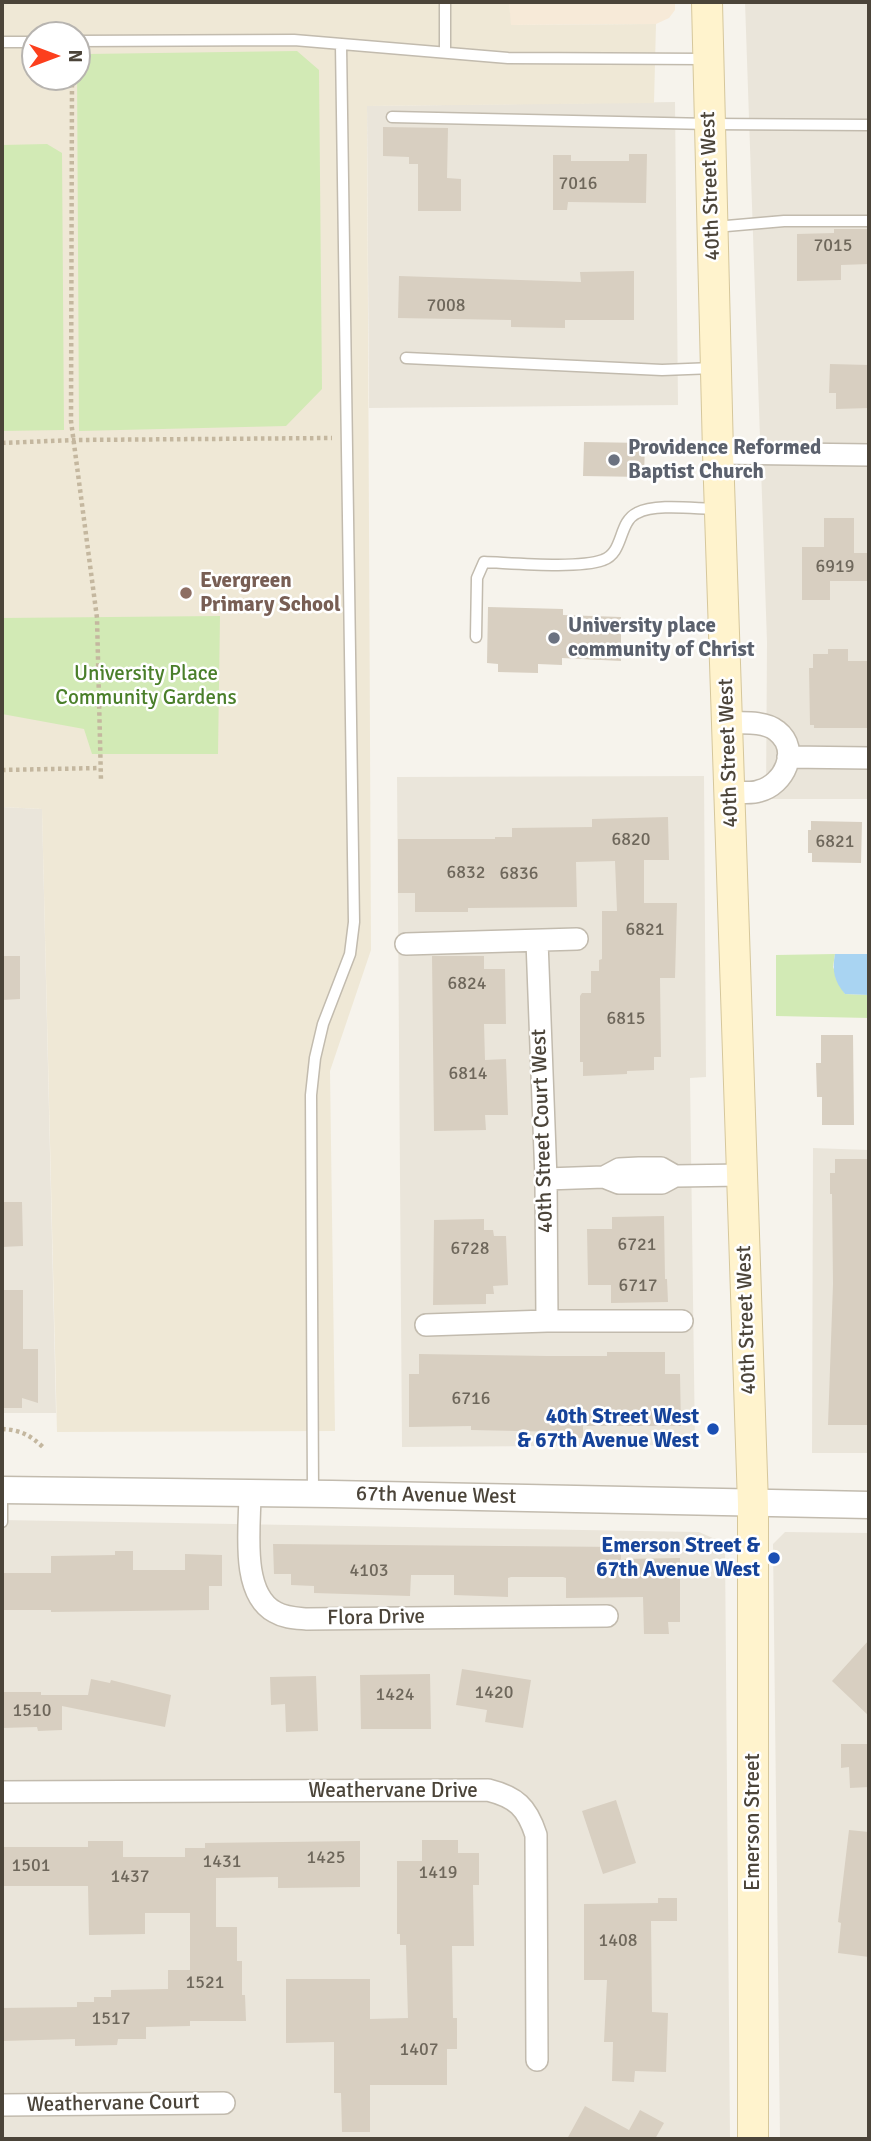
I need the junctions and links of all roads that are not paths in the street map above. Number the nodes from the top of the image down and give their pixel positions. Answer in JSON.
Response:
{"nodes":[{"id":1,"x":444,"y":2,"type":"edge"},
{"id":2,"x":707,"y":2,"type":"edge"},
{"id":3,"x":91,"y":41,"type":"edge"},
{"id":4,"x":2,"y":42,"type":"edge"},
{"id":5,"x":21,"y":42,"type":"edge"},
{"id":6,"x":341,"y":45,"type":"junction"},
{"id":7,"x":445,"y":52,"type":"junction"},
{"id":8,"x":708,"y":59,"type":"junction"},
{"id":9,"x":392,"y":117,"type":"dead end"},
{"id":10,"x":709,"y":124,"type":"junction"},
{"id":11,"x":869,"y":125,"type":"edge"},
{"id":12,"x":869,"y":221,"type":"edge"},
{"id":13,"x":712,"y":228,"type":"junction"},
{"id":14,"x":406,"y":358,"type":"dead end"},
{"id":15,"x":716,"y":368,"type":"junction"},
{"id":16,"x":718,"y":453,"type":"junction"},
{"id":17,"x":869,"y":455,"type":"edge"},
{"id":18,"x":721,"y":509,"type":"junction"},
{"id":19,"x":476,"y":638,"type":"dead end"},
{"id":20,"x":729,"y":723,"type":"junction"},
{"id":21,"x":788,"y":757,"type":"junction"},
{"id":22,"x":869,"y":758,"type":"edge"},
{"id":23,"x":731,"y":792,"type":"junction"},
{"id":24,"x":577,"y":939,"type":"dead end"},
{"id":25,"x":537,"y":941,"type":"junction"},
{"id":26,"x":406,"y":944,"type":"dead end"},
{"id":27,"x":743,"y":1175,"type":"junction"},
{"id":28,"x":545,"y":1178,"type":"junction"},
{"id":29,"x":547,"y":1321,"type":"junction"},
{"id":30,"x":681,"y":1321,"type":"dead end"},
{"id":31,"x":426,"y":1325,"type":"dead end"},
{"id":32,"x":2,"y":1490,"type":"edge"},
{"id":33,"x":250,"y":1493,"type":"junction"},
{"id":34,"x":313,"y":1494,"type":"junction"},
{"id":35,"x":752,"y":1504,"type":"junction"},
{"id":36,"x":869,"y":1505,"type":"edge"},
{"id":37,"x":2,"y":1522,"type":"edge"},
{"id":38,"x":607,"y":1616,"type":"dead end"},
{"id":39,"x":2,"y":1792,"type":"edge"},
{"id":40,"x":537,"y":2060,"type":"dead end"},
{"id":41,"x":224,"y":2103,"type":"dead end"},
{"id":42,"x":2,"y":2105,"type":"edge"},
{"id":43,"x":753,"y":2139,"type":"edge"}],
"edges":[{"from":1,"to":7,"type":"lane"},
{"from":2,"to":8,"type":"main road","name":"40th Street West"},
{"from":3,"to":6,"type":"lane"},
{"from":4,"to":5,"type":"lane"},
{"from":6,"to":7,"type":"lane"},
{"from":6,"to":34,"type":"lane"},
{"from":7,"to":8,"type":"lane"},
{"from":8,"to":10,"type":"main road","name":"40th Street West"},
{"from":9,"to":10,"type":"lane"},
{"from":10,"to":11,"type":"lane"},
{"from":10,"to":13,"type":"main road","name":"40th Street West"},
{"from":12,"to":13,"type":"lane"},
{"from":13,"to":15,"type":"main road","name":"40th Street West"},
{"from":14,"to":15,"type":"lane"},
{"from":15,"to":16,"type":"main road","name":"40th Street West"},
{"from":16,"to":17,"type":"street"},
{"from":16,"to":18,"type":"main road","name":"40th Street West"},
{"from":18,"to":19,"type":"lane"},
{"from":18,"to":20,"type":"main road","name":"40th Street West"},
{"from":20,"to":21,"type":"street"},
{"from":20,"to":23,"type":"main road","name":"40th Street West"},
{"from":21,"to":22,"type":"street"},
{"from":21,"to":23,"type":"street"},
{"from":23,"to":27,"type":"main road","name":"40th Street West"},
{"from":24,"to":25,"type":"street"},
{"from":25,"to":26,"type":"street"},
{"from":25,"to":28,"type":"street","name":"40th Street Court West"},
{"from":27,"to":28,"type":"street"},
{"from":27,"to":35,"type":"main road","name":"40th Street West"},
{"from":28,"to":29,"type":"street","name":"40th Street Court West"},
{"from":29,"to":30,"type":"street"},
{"from":29,"to":31,"type":"street"},
{"from":32,"to":33,"type":"street","name":"67th Avenue West"},
{"from":32,"to":37,"type":"lane"},
{"from":33,"to":34,"type":"street","name":"67th Avenue West"},
{"from":33,"to":38,"type":"street","name":"Flora Drive"},
{"from":34,"to":35,"type":"street","name":"67th Avenue West"},
{"from":35,"to":36,"type":"street","name":"67th Avenue West"},
{"from":35,"to":43,"type":"main road","name":"Emerson Street"},
{"from":39,"to":40,"type":"street","name":"Weathervane Drive"},
{"from":41,"to":42,"type":"street","name":"Weathervane Court"}]}
